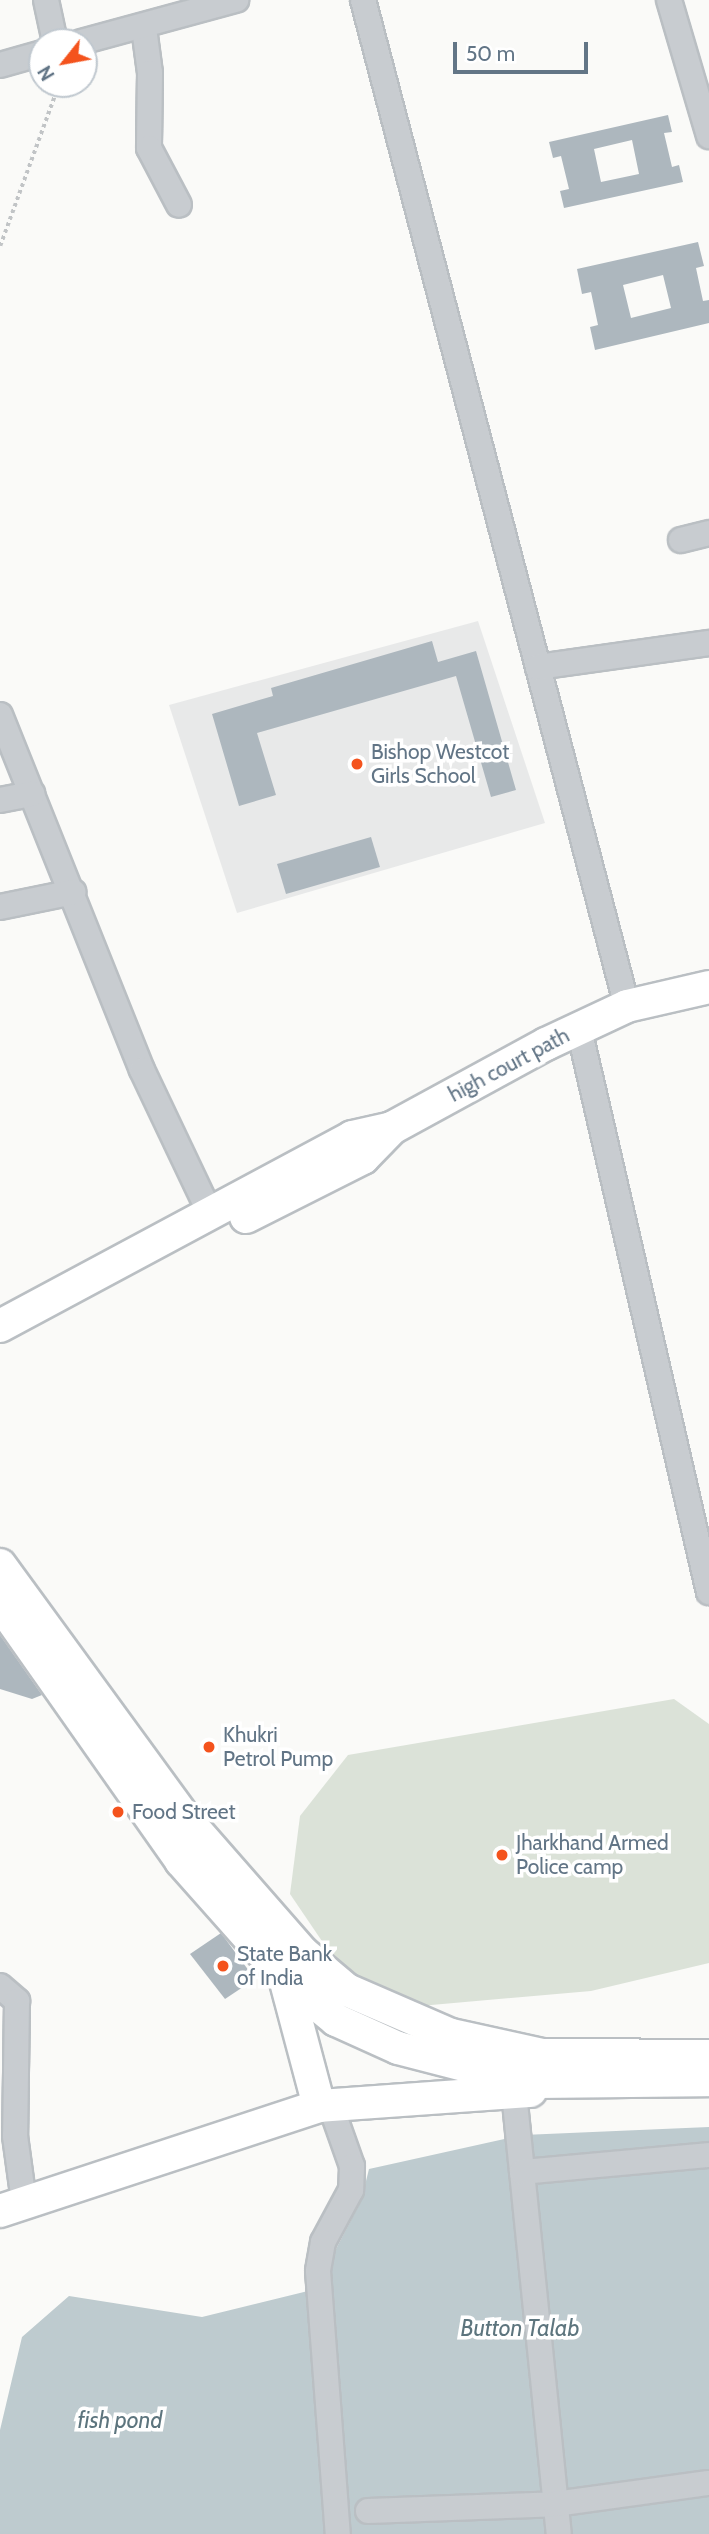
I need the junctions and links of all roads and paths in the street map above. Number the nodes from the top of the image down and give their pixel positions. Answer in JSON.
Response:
{"nodes":[{"id":1,"x":46,"y":0,"type":"edge"},
{"id":2,"x":236,"y":0,"type":"edge"},
{"id":3,"x":341,"y":0,"type":"edge"},
{"id":4,"x":669,"y":0,"type":"edge"},
{"id":5,"x":363,"y":8,"type":"edge"},
{"id":6,"x":52,"y":28,"type":"edge"},
{"id":7,"x":144,"y":28,"type":"junction"},
{"id":8,"x":98,"y":38,"type":"edge"},
{"id":9,"x":28,"y":57,"type":"edge"},
{"id":10,"x":0,"y":65,"type":"edge"},
{"id":11,"x":53,"y":98,"type":"edge"},
{"id":12,"x":709,"y":136,"type":"edge"},
{"id":13,"x":179,"y":205,"type":"dead end"},
{"id":14,"x":0,"y":246,"type":"edge"},
{"id":15,"x":709,"y":533,"type":"edge"},
{"id":16,"x":681,"y":540,"type":"dead end"},
{"id":17,"x":709,"y":643,"type":"edge"},
{"id":18,"x":538,"y":667,"type":"junction"},
{"id":19,"x":0,"y":715,"type":"edge"},
{"id":20,"x":32,"y":794,"type":"junction"},
{"id":21,"x":0,"y":800,"type":"edge"},
{"id":22,"x":73,"y":892,"type":"junction"},
{"id":23,"x":0,"y":907,"type":"edge"},
{"id":24,"x":709,"y":987,"type":"edge"},
{"id":25,"x":627,"y":1006,"type":"junction"},
{"id":26,"x":579,"y":1028,"type":"junction"},
{"id":27,"x":393,"y":1128,"type":"junction"},
{"id":28,"x":210,"y":1213,"type":"junction"},
{"id":29,"x":0,"y":1326,"type":"edge"},
{"id":30,"x":0,"y":1336,"type":"edge"},
{"id":31,"x":0,"y":1342,"type":"edge"},
{"id":32,"x":0,"y":1565,"type":"edge"},
{"id":33,"x":0,"y":1579,"type":"edge"},
{"id":34,"x":0,"y":1592,"type":"edge"},
{"id":35,"x":709,"y":1592,"type":"edge"},
{"id":36,"x":0,"y":1603,"type":"edge"},
{"id":37,"x":285,"y":1978,"type":"junction"},
{"id":38,"x":0,"y":1986,"type":"edge"},
{"id":39,"x":709,"y":2056,"type":"edge"},
{"id":40,"x":709,"y":2061,"type":"edge"},
{"id":41,"x":709,"y":2073,"type":"edge"},
{"id":42,"x":600,"y":2080,"type":"junction"},
{"id":43,"x":709,"y":2080,"type":"edge"},
{"id":44,"x":514,"y":2093,"type":"junction"},
{"id":45,"x":325,"y":2105,"type":"junction"},
{"id":46,"x":709,"y":2155,"type":"edge"},
{"id":47,"x":522,"y":2172,"type":"junction"},
{"id":48,"x":7,"y":2208,"type":"edge"},
{"id":49,"x":709,"y":2483,"type":"edge"},
{"id":50,"x":555,"y":2504,"type":"junction"},
{"id":51,"x":368,"y":2511,"type":"dead end"},
{"id":52,"x":338,"y":2534,"type":"edge"},
{"id":53,"x":559,"y":2534,"type":"edge"}],
"edges":[{"from":1,"to":6,"type":"street"},
{"from":2,"to":7,"type":"street"},
{"from":3,"to":5,"type":"street"},
{"from":4,"to":12,"type":"street"},
{"from":5,"to":18,"type":"street"},
{"from":7,"to":8,"type":"street"},
{"from":7,"to":13,"type":"street"},
{"from":9,"to":10,"type":"street"},
{"from":11,"to":14,"type":"path"},
{"from":15,"to":16,"type":"street"},
{"from":17,"to":18,"type":"street"},
{"from":18,"to":25,"type":"street"},
{"from":19,"to":20,"type":"street"},
{"from":20,"to":21,"type":"street"},
{"from":20,"to":22,"type":"street"},
{"from":22,"to":23,"type":"street"},
{"from":22,"to":28,"type":"street"},
{"from":24,"to":25,"type":"main road","name":"high court path"},
{"from":25,"to":26,"type":"main road","name":"high court path"},
{"from":26,"to":27,"type":"main road","name":"high court path"},
{"from":26,"to":35,"type":"street"},
{"from":27,"to":28,"type":"main road"},
{"from":27,"to":30,"type":"street"},
{"from":27,"to":31,"type":"main road"},
{"from":28,"to":29,"type":"main road"},
{"from":32,"to":39,"type":"main road"},
{"from":33,"to":40,"type":"main road"},
{"from":34,"to":41,"type":"main road"},
{"from":36,"to":37,"type":"main road"},
{"from":37,"to":42,"type":"main road"},
{"from":37,"to":45,"type":"main road"},
{"from":38,"to":48,"type":"street"},
{"from":42,"to":43,"type":"main road"},
{"from":42,"to":44,"type":"main road"},
{"from":44,"to":45,"type":"main road"},
{"from":44,"to":47,"type":"street"},
{"from":45,"to":48,"type":"main road"},
{"from":45,"to":52,"type":"street"},
{"from":46,"to":47,"type":"street"},
{"from":47,"to":50,"type":"street"},
{"from":49,"to":50,"type":"street"},
{"from":50,"to":51,"type":"street"},
{"from":50,"to":53,"type":"street"}]}
